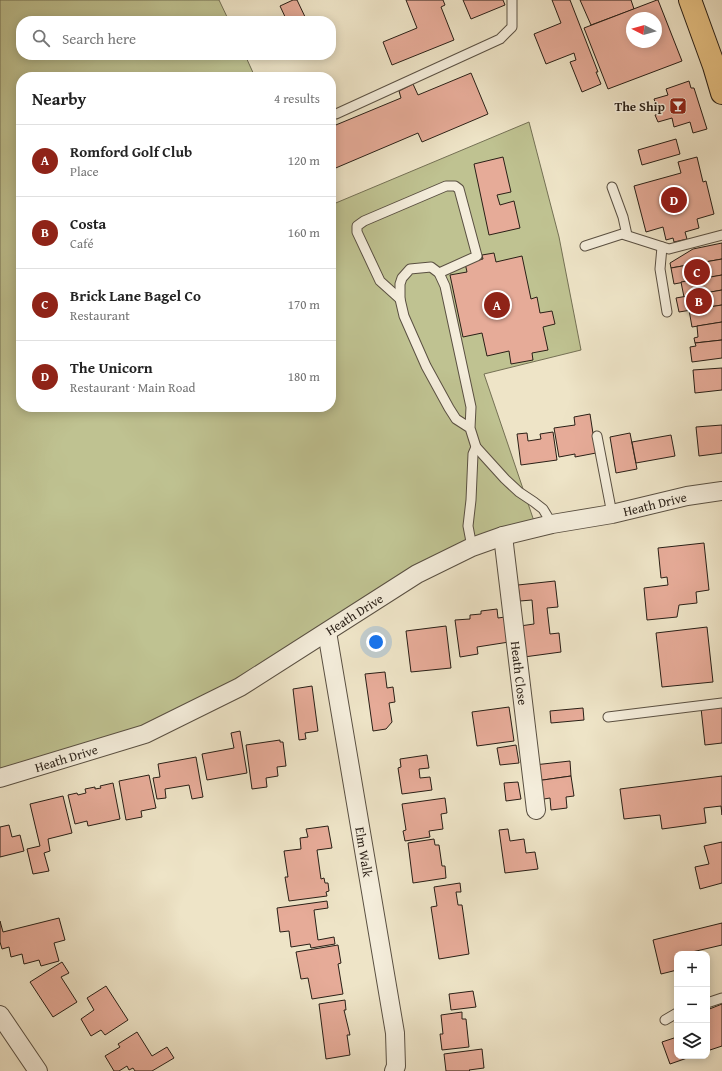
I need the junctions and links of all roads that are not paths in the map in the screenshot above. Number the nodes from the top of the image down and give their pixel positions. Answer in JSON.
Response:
{"nodes":[{"id":1,"x":512,"y":0,"type":"edge"},
{"id":2,"x":690,"y":0,"type":"edge"},
{"id":3,"x":722,"y":94,"type":"edge"},
{"id":4,"x":336,"y":114,"type":"dead end"},
{"id":5,"x":612,"y":187,"type":"dead end"},
{"id":6,"x":627,"y":235,"type":"junction"},
{"id":7,"x":722,"y":235,"type":"edge"},
{"id":8,"x":584,"y":246,"type":"dead end"},
{"id":9,"x":662,"y":247,"type":"junction"},
{"id":10,"x":439,"y":272,"type":"junction"},
{"id":11,"x":400,"y":299,"type":"junction"},
{"id":12,"x":667,"y":312,"type":"dead end"},
{"id":13,"x":470,"y":428,"type":"junction"},
{"id":14,"x":597,"y":436,"type":"dead end"},
{"id":15,"x":476,"y":446,"type":"junction"},
{"id":16,"x":722,"y":491,"type":"edge"},
{"id":17,"x":612,"y":514,"type":"junction"},
{"id":18,"x":552,"y":524,"type":"junction"},
{"id":19,"x":503,"y":536,"type":"junction"},
{"id":20,"x":472,"y":548,"type":"junction"},
{"id":21,"x":327,"y":632,"type":"junction"},
{"id":22,"x":722,"y":703,"type":"edge"},
{"id":23,"x":608,"y":717,"type":"dead end"},
{"id":24,"x":0,"y":778,"type":"edge"},
{"id":25,"x":536,"y":810,"type":"dead end"},
{"id":26,"x":722,"y":998,"type":"edge"},
{"id":27,"x":710,"y":1002,"type":"edge"},
{"id":28,"x":0,"y":1015,"type":"edge"},
{"id":29,"x":674,"y":1015,"type":"edge"},
{"id":30,"x":665,"y":1020,"type":"dead end"},
{"id":31,"x":38,"y":1071,"type":"edge"},
{"id":32,"x":394,"y":1071,"type":"edge"}],
"edges":[{"from":1,"to":4,"type":"lane"},
{"from":2,"to":3,"type":"main road"},
{"from":5,"to":6,"type":"lane"},
{"from":6,"to":8,"type":"lane"},
{"from":6,"to":9,"type":"lane"},
{"from":7,"to":9,"type":"lane"},
{"from":9,"to":12,"type":"lane"},
{"from":10,"to":11,"type":"lane"},
{"from":10,"to":11,"type":"lane"},
{"from":10,"to":13,"type":"lane"},
{"from":11,"to":13,"type":"lane"},
{"from":13,"to":15,"type":"lane"},
{"from":14,"to":17,"type":"lane"},
{"from":15,"to":18,"type":"lane"},
{"from":15,"to":20,"type":"lane"},
{"from":16,"to":17,"type":"street","name":"Heath Drive"},
{"from":17,"to":18,"type":"street","name":"Heath Drive"},
{"from":18,"to":19,"type":"street","name":"Heath Drive"},
{"from":19,"to":20,"type":"street","name":"Heath Drive"},
{"from":19,"to":25,"type":"street","name":"Heath Close"},
{"from":20,"to":21,"type":"street","name":"Heath Drive"},
{"from":21,"to":24,"type":"street","name":"Heath Drive"},
{"from":21,"to":32,"type":"street","name":"Elm Walk"},
{"from":22,"to":23,"type":"lane"},
{"from":26,"to":27,"type":"lane"},
{"from":28,"to":31,"type":"street"},
{"from":29,"to":30,"type":"lane"}]}
